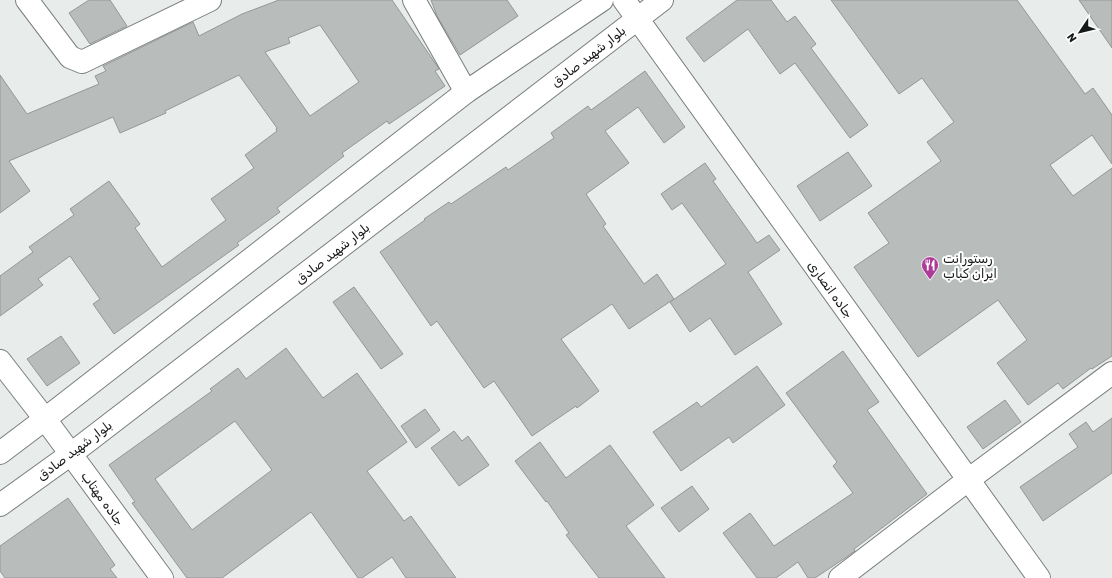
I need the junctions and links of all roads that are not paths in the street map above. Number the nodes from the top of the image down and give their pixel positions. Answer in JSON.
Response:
{"nodes":[{"id":1,"x":27,"y":0,"type":"edge"},
{"id":2,"x":210,"y":0,"type":"edge"},
{"id":3,"x":414,"y":0,"type":"edge"},
{"id":4,"x":602,"y":0,"type":"edge"},
{"id":5,"x":624,"y":0,"type":"edge"},
{"id":6,"x":662,"y":0,"type":"edge"},
{"id":7,"x":637,"y":18,"type":"junction"},
{"id":8,"x":466,"y":92,"type":"junction"},
{"id":9,"x":0,"y":360,"type":"edge"},
{"id":10,"x":1112,"y":373,"type":"edge"},
{"id":11,"x":46,"y":419,"type":"junction"},
{"id":12,"x":0,"y":453,"type":"edge"},
{"id":13,"x":71,"y":454,"type":"junction"},
{"id":14,"x":968,"y":480,"type":"junction"},
{"id":15,"x":0,"y":505,"type":"edge"},
{"id":16,"x":162,"y":578,"type":"edge"},
{"id":17,"x":840,"y":578,"type":"edge"},
{"id":18,"x":1039,"y":578,"type":"edge"}],
"edges":[{"from":1,"to":2,"type":"street"},
{"from":3,"to":8,"type":"street"},
{"from":4,"to":8,"type":"street"},
{"from":5,"to":7,"type":"street","name":"جاده انصاری"},
{"from":6,"to":7,"type":"street","name":"بلوار شهید صادق"},
{"from":7,"to":13,"type":"street","name":"بلوار شهید صادق"},
{"from":7,"to":14,"type":"street","name":"جاده انصاری"},
{"from":8,"to":11,"type":"street"},
{"from":9,"to":11,"type":"street","name":"جاده مهتاب"},
{"from":10,"to":14,"type":"street"},
{"from":11,"to":12,"type":"street"},
{"from":11,"to":13,"type":"street","name":"جاده مهتاب"},
{"from":13,"to":15,"type":"street","name":"بلوار شهید صادق"},
{"from":13,"to":16,"type":"street","name":"جاده مهتاب"},
{"from":14,"to":17,"type":"street"},
{"from":14,"to":18,"type":"street","name":"جاده انصاری"}]}
